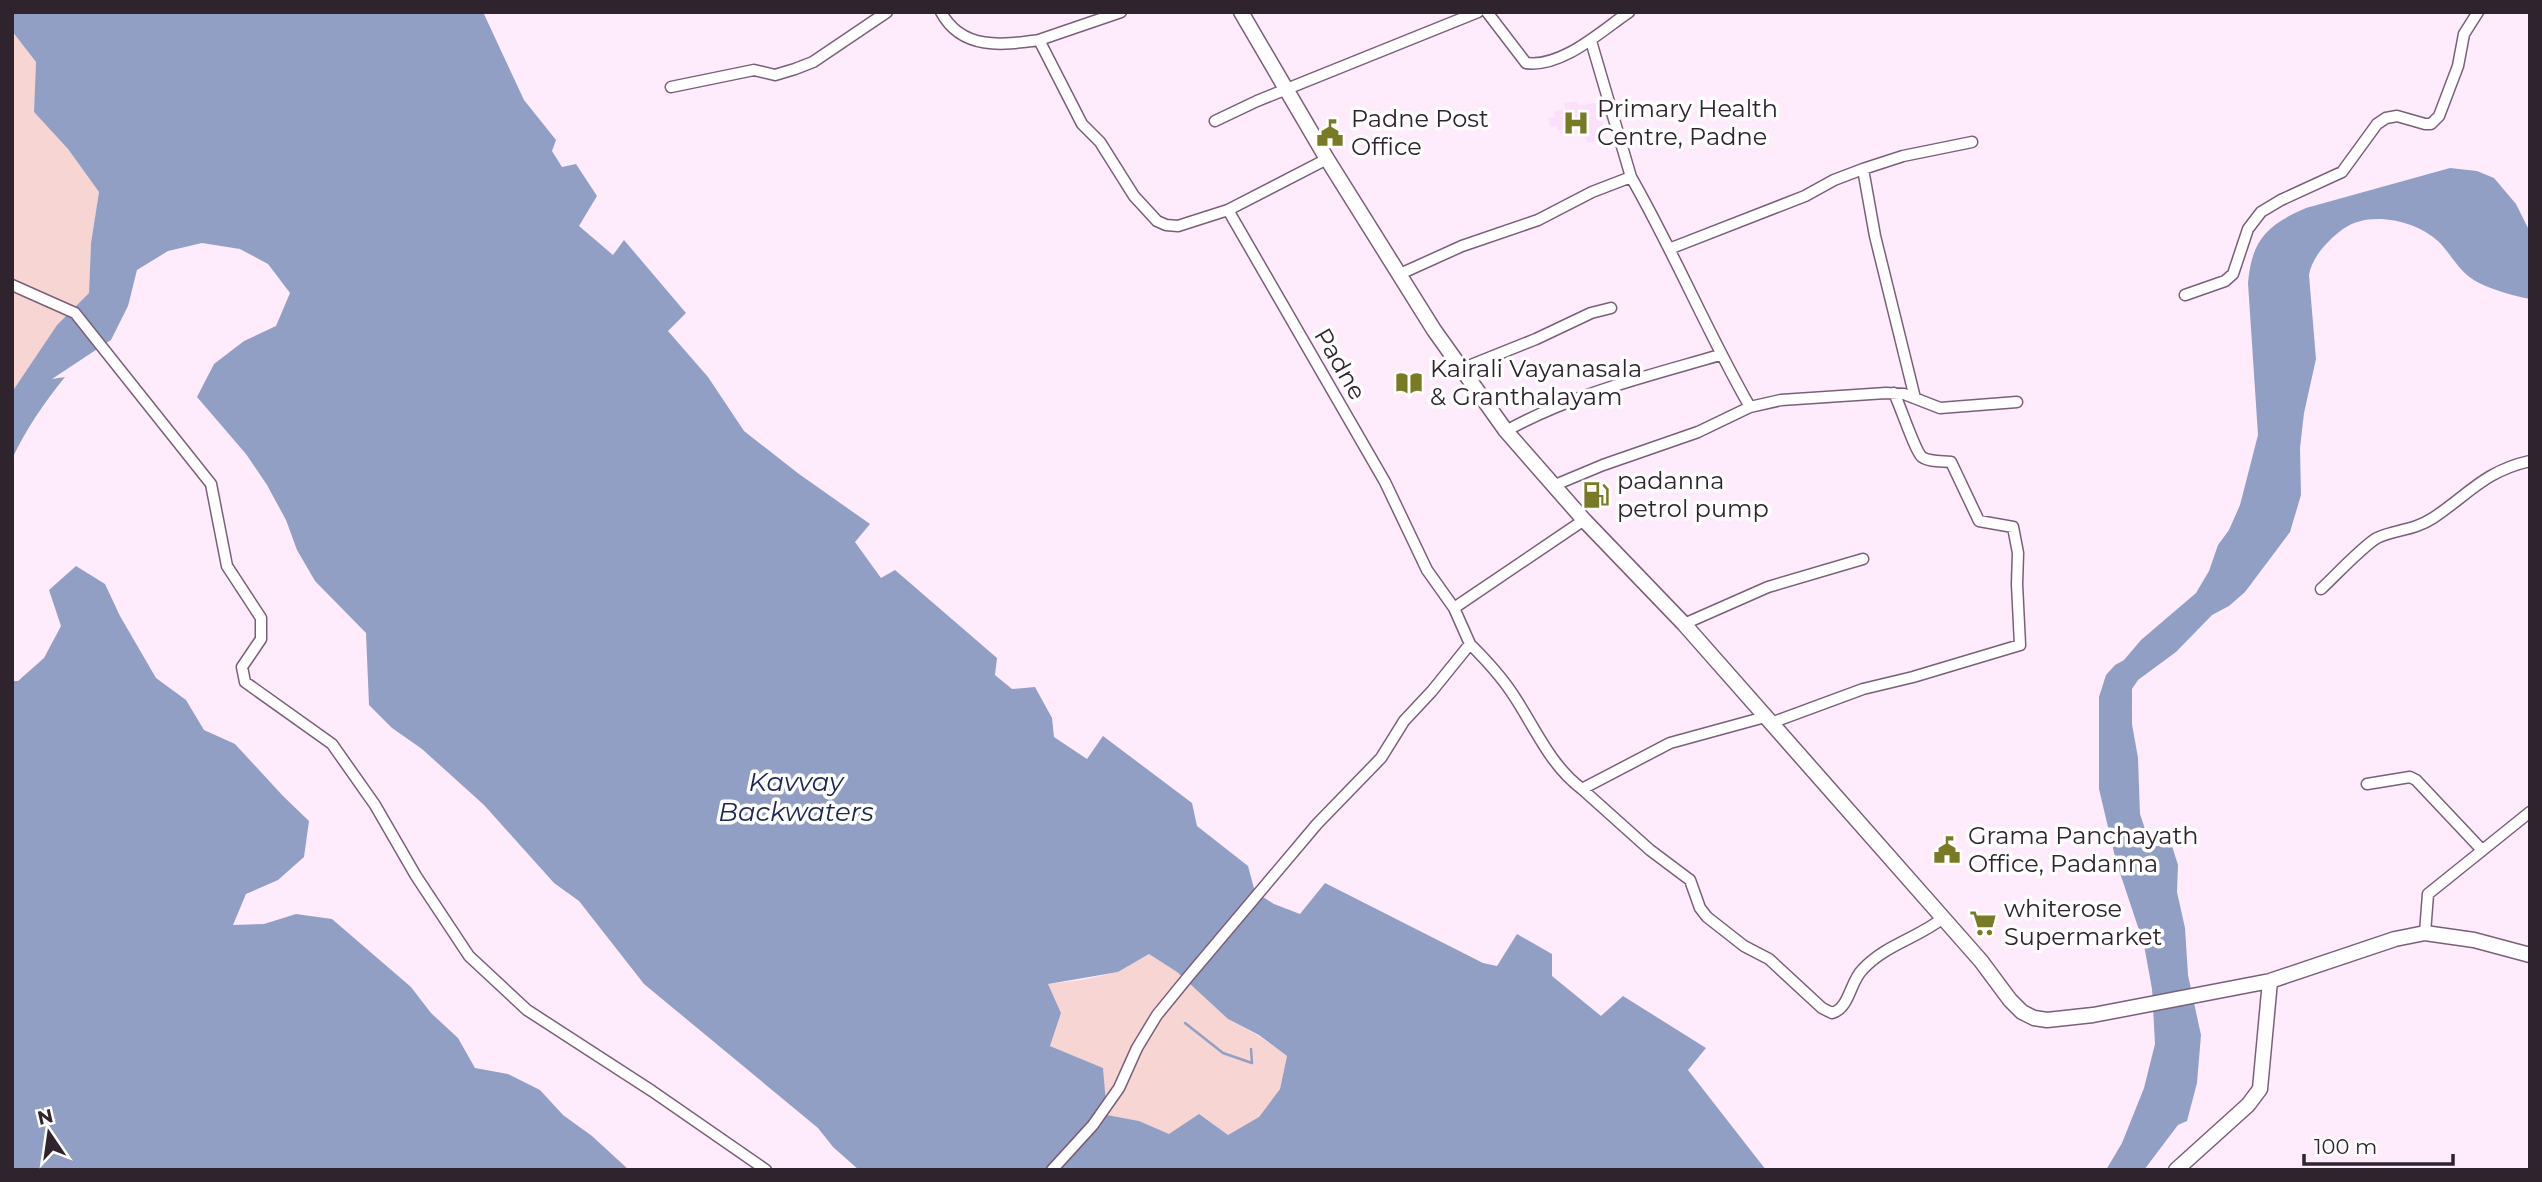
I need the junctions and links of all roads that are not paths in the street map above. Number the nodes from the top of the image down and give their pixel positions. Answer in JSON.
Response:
{"nodes":[{"id":1,"x":887,"y":12,"type":"edge"},
{"id":2,"x":941,"y":12,"type":"edge"},
{"id":3,"x":1121,"y":12,"type":"edge"},
{"id":4,"x":1241,"y":12,"type":"edge"},
{"id":5,"x":1478,"y":12,"type":"edge"},
{"id":6,"x":1487,"y":12,"type":"edge"},
{"id":7,"x":1629,"y":12,"type":"edge"},
{"id":8,"x":2479,"y":12,"type":"edge"},
{"id":9,"x":1039,"y":40,"type":"junction"},
{"id":10,"x":1591,"y":41,"type":"junction"},
{"id":11,"x":671,"y":87,"type":"dead end"},
{"id":12,"x":1286,"y":90,"type":"junction"},
{"id":13,"x":1215,"y":121,"type":"dead end"},
{"id":14,"x":1972,"y":142,"type":"dead end"},
{"id":15,"x":1327,"y":159,"type":"junction"},
{"id":16,"x":1863,"y":169,"type":"junction"},
{"id":17,"x":1631,"y":177,"type":"junction"},
{"id":18,"x":1228,"y":210,"type":"junction"},
{"id":19,"x":1669,"y":249,"type":"junction"},
{"id":20,"x":1400,"y":274,"type":"junction"},
{"id":21,"x":12,"y":285,"type":"edge"},
{"id":22,"x":2185,"y":295,"type":"dead end"},
{"id":23,"x":1611,"y":308,"type":"dead end"},
{"id":24,"x":1720,"y":355,"type":"junction"},
{"id":25,"x":1461,"y":369,"type":"junction"},
{"id":26,"x":1894,"y":393,"type":"junction"},
{"id":27,"x":1915,"y":398,"type":"junction"},
{"id":28,"x":2017,"y":402,"type":"dead end"},
{"id":29,"x":1750,"y":407,"type":"junction"},
{"id":30,"x":1506,"y":430,"type":"junction"},
{"id":31,"x":2530,"y":461,"type":"edge"},
{"id":32,"x":1555,"y":485,"type":"junction"},
{"id":33,"x":1584,"y":520,"type":"junction"},
{"id":34,"x":1863,"y":559,"type":"dead end"},
{"id":35,"x":2321,"y":589,"type":"dead end"},
{"id":36,"x":1454,"y":608,"type":"junction"},
{"id":37,"x":1684,"y":624,"type":"junction"},
{"id":38,"x":1470,"y":644,"type":"junction"},
{"id":39,"x":1768,"y":720,"type":"junction"},
{"id":40,"x":2367,"y":784,"type":"dead end"},
{"id":41,"x":1582,"y":789,"type":"junction"},
{"id":42,"x":2530,"y":811,"type":"edge"},
{"id":43,"x":2482,"y":850,"type":"junction"},
{"id":44,"x":1943,"y":918,"type":"junction"},
{"id":45,"x":2425,"y":933,"type":"junction"},
{"id":46,"x":2530,"y":955,"type":"edge"},
{"id":47,"x":2270,"y":981,"type":"junction"},
{"id":48,"x":766,"y":1170,"type":"edge"},
{"id":49,"x":1052,"y":1170,"type":"edge"},
{"id":50,"x":2176,"y":1170,"type":"edge"}],
"edges":[{"from":1,"to":11,"type":"street"},
{"from":2,"to":9,"type":"street"},
{"from":3,"to":9,"type":"street"},
{"from":4,"to":12,"type":"main road"},
{"from":5,"to":12,"type":"street"},
{"from":6,"to":10,"type":"street"},
{"from":7,"to":10,"type":"street"},
{"from":8,"to":22,"type":"street"},
{"from":9,"to":18,"type":"street"},
{"from":10,"to":17,"type":"street"},
{"from":12,"to":13,"type":"street"},
{"from":12,"to":15,"type":"main road"},
{"from":14,"to":16,"type":"street"},
{"from":15,"to":18,"type":"street"},
{"from":15,"to":20,"type":"main road"},
{"from":16,"to":19,"type":"street"},
{"from":16,"to":27,"type":"street"},
{"from":17,"to":19,"type":"street"},
{"from":17,"to":20,"type":"street"},
{"from":18,"to":36,"type":"street","name":"Padne"},
{"from":19,"to":24,"type":"street"},
{"from":20,"to":25,"type":"main road"},
{"from":21,"to":48,"type":"street"},
{"from":23,"to":25,"type":"street"},
{"from":24,"to":29,"type":"street"},
{"from":24,"to":30,"type":"street"},
{"from":25,"to":30,"type":"main road"},
{"from":26,"to":27,"type":"street"},
{"from":26,"to":29,"type":"street"},
{"from":26,"to":39,"type":"street"},
{"from":27,"to":28,"type":"street"},
{"from":29,"to":32,"type":"street"},
{"from":30,"to":32,"type":"main road"},
{"from":31,"to":35,"type":"street"},
{"from":32,"to":33,"type":"main road"},
{"from":33,"to":36,"type":"street"},
{"from":33,"to":37,"type":"main road"},
{"from":34,"to":37,"type":"street"},
{"from":36,"to":38,"type":"street","name":"Padne"},
{"from":37,"to":39,"type":"main road"},
{"from":38,"to":41,"type":"street","name":"Padne"},
{"from":38,"to":49,"type":"street"},
{"from":39,"to":41,"type":"street"},
{"from":39,"to":44,"type":"main road"},
{"from":40,"to":43,"type":"street"},
{"from":41,"to":44,"type":"street","name":"Padne"},
{"from":42,"to":43,"type":"street"},
{"from":43,"to":45,"type":"street"},
{"from":44,"to":47,"type":"main road"},
{"from":45,"to":46,"type":"main road"},
{"from":45,"to":47,"type":"main road"},
{"from":47,"to":50,"type":"main road"}]}
